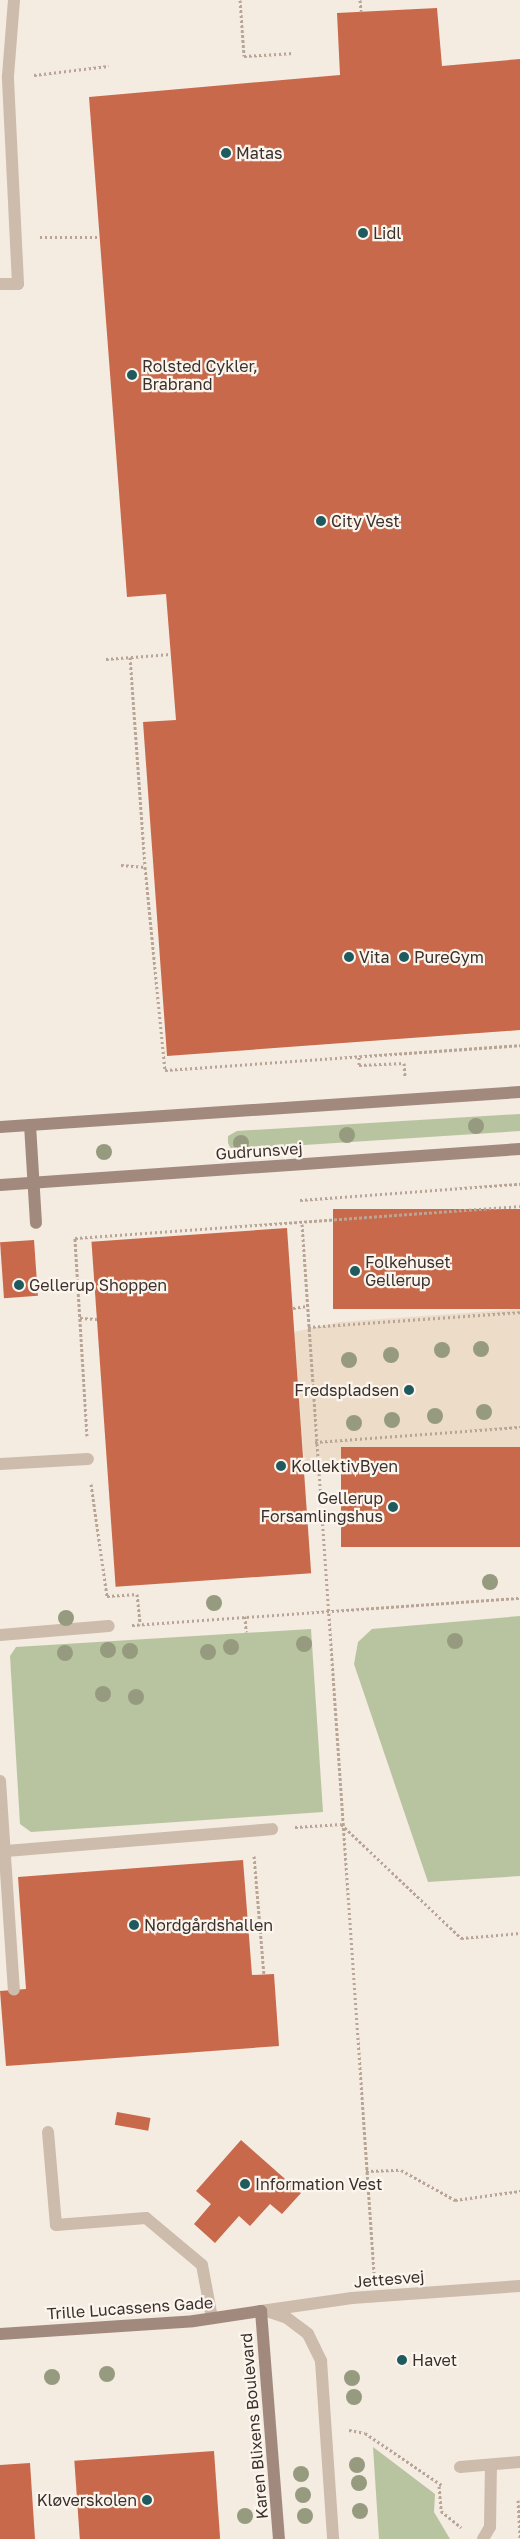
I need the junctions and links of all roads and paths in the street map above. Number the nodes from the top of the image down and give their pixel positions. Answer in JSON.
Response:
{"nodes":[{"id":1,"x":14,"y":0,"type":"edge"},
{"id":2,"x":240,"y":0,"type":"edge"},
{"id":3,"x":360,"y":0,"type":"edge"},
{"id":4,"x":361,"y":12,"type":"dead end"},
{"id":5,"x":294,"y":53,"type":"dead end"},
{"id":6,"x":108,"y":66,"type":"dead end"},
{"id":7,"x":31,"y":76,"type":"dead end"},
{"id":8,"x":31,"y":237,"type":"dead end"},
{"id":9,"x":100,"y":237,"type":"dead end"},
{"id":10,"x":0,"y":284,"type":"edge"},
{"id":11,"x":171,"y":654,"type":"dead end"},
{"id":12,"x":130,"y":657,"type":"junction"},
{"id":13,"x":106,"y":659,"type":"dead end"},
{"id":14,"x":121,"y":865,"type":"dead end"},
{"id":15,"x":145,"y":867,"type":"junction"},
{"id":16,"x":520,"y":1045,"type":"edge"},
{"id":17,"x":359,"y":1057,"type":"junction"},
{"id":18,"x":404,"y":1063,"type":"dead end"},
{"id":19,"x":520,"y":1092,"type":"edge"},
{"id":20,"x":30,"y":1125,"type":"junction"},
{"id":21,"x":0,"y":1127,"type":"edge"},
{"id":22,"x":520,"y":1149,"type":"edge"},
{"id":23,"x":34,"y":1183,"type":"junction"},
{"id":24,"x":520,"y":1184,"type":"edge"},
{"id":25,"x":0,"y":1185,"type":"edge"},
{"id":26,"x":300,"y":1200,"type":"dead end"},
{"id":27,"x":520,"y":1206,"type":"edge"},
{"id":28,"x":36,"y":1223,"type":"dead end"},
{"id":29,"x":302,"y":1224,"type":"junction"},
{"id":30,"x":307,"y":1306,"type":"junction"},
{"id":31,"x":293,"y":1308,"type":"dead end"},
{"id":32,"x":520,"y":1312,"type":"edge"},
{"id":33,"x":80,"y":1318,"type":"junction"},
{"id":34,"x":97,"y":1319,"type":"dead end"},
{"id":35,"x":308,"y":1327,"type":"junction"},
{"id":36,"x":520,"y":1428,"type":"edge"},
{"id":37,"x":315,"y":1442,"type":"junction"},
{"id":38,"x":88,"y":1459,"type":"junction"},
{"id":39,"x":0,"y":1464,"type":"edge"},
{"id":40,"x":520,"y":1598,"type":"edge"},
{"id":41,"x":326,"y":1611,"type":"junction"},
{"id":42,"x":245,"y":1616,"type":"junction"},
{"id":43,"x":140,"y":1624,"type":"junction"},
{"id":44,"x":109,"y":1626,"type":"joint"},
{"id":45,"x":246,"y":1632,"type":"dead end"},
{"id":46,"x":0,"y":1635,"type":"edge"},
{"id":47,"x":0,"y":1781,"type":"edge"},
{"id":48,"x":341,"y":1824,"type":"junction"},
{"id":49,"x":272,"y":1829,"type":"joint"},
{"id":50,"x":252,"y":1830,"type":"junction"},
{"id":51,"x":6,"y":1851,"type":"junction"},
{"id":52,"x":520,"y":1933,"type":"edge"},
{"id":53,"x":264,"y":1974,"type":"dead end"},
{"id":54,"x":14,"y":1990,"type":"dead end"},
{"id":55,"x":48,"y":2132,"type":"dead end"},
{"id":56,"x":366,"y":2171,"type":"junction"},
{"id":57,"x":520,"y":2191,"type":"edge"},
{"id":58,"x":520,"y":2286,"type":"edge"},
{"id":59,"x":376,"y":2297,"type":"junction"},
{"id":60,"x":264,"y":2311,"type":"junction"},
{"id":61,"x":212,"y":2318,"type":"junction"},
{"id":62,"x":0,"y":2334,"type":"edge"},
{"id":63,"x":327,"y":2425,"type":"junction"},
{"id":64,"x":520,"y":2462,"type":"edge"},
{"id":65,"x":491,"y":2465,"type":"junction"},
{"id":66,"x":460,"y":2467,"type":"joint"},
{"id":67,"x":439,"y":2486,"type":"junction"},
{"id":68,"x":518,"y":2509,"type":"dead end"},
{"id":69,"x":468,"y":2533,"type":"dead end"},
{"id":70,"x":279,"y":2539,"type":"edge"},
{"id":71,"x":333,"y":2539,"type":"edge"},
{"id":72,"x":483,"y":2539,"type":"edge"},
{"id":73,"x":520,"y":2539,"type":"edge"}],
"edges":[{"from":1,"to":10,"type":"street"},
{"from":2,"to":5,"type":"path"},
{"from":3,"to":4,"type":"path"},
{"from":6,"to":7,"type":"path"},
{"from":8,"to":9,"type":"path"},
{"from":11,"to":12,"type":"path"},
{"from":12,"to":13,"type":"path"},
{"from":12,"to":15,"type":"path"},
{"from":14,"to":15,"type":"path"},
{"from":15,"to":17,"type":"path"},
{"from":16,"to":17,"type":"path"},
{"from":17,"to":18,"type":"path"},
{"from":19,"to":20,"type":"street"},
{"from":20,"to":21,"type":"street"},
{"from":20,"to":23,"type":"street"},
{"from":22,"to":23,"type":"street","name":"Gudrunsvej"},
{"from":23,"to":25,"type":"street","name":"Gudrunsvej"},
{"from":23,"to":28,"type":"street"},
{"from":24,"to":26,"type":"path"},
{"from":27,"to":29,"type":"path"},
{"from":29,"to":30,"type":"path"},
{"from":29,"to":33,"type":"path"},
{"from":30,"to":31,"type":"path"},
{"from":30,"to":35,"type":"path"},
{"from":32,"to":35,"type":"path"},
{"from":33,"to":34,"type":"path"},
{"from":33,"to":38,"type":"path"},
{"from":35,"to":37,"type":"path"},
{"from":36,"to":37,"type":"path"},
{"from":37,"to":41,"type":"path"},
{"from":38,"to":39,"type":"street"},
{"from":38,"to":43,"type":"path"},
{"from":40,"to":41,"type":"path"},
{"from":41,"to":42,"type":"path"},
{"from":41,"to":48,"type":"path"},
{"from":42,"to":43,"type":"path"},
{"from":42,"to":45,"type":"path"},
{"from":43,"to":44,"type":"path"},
{"from":44,"to":46,"type":"street"},
{"from":47,"to":51,"type":"street"},
{"from":48,"to":49,"type":"path"},
{"from":48,"to":52,"type":"path"},
{"from":48,"to":56,"type":"path"},
{"from":49,"to":50,"type":"street"},
{"from":50,"to":51,"type":"street"},
{"from":50,"to":53,"type":"path"},
{"from":51,"to":54,"type":"street"},
{"from":55,"to":61,"type":"street"},
{"from":56,"to":57,"type":"path"},
{"from":56,"to":59,"type":"path"},
{"from":58,"to":59,"type":"street","name":"Jettesvej"},
{"from":59,"to":60,"type":"street","name":"Jettesvej"},
{"from":60,"to":61,"type":"street","name":"Trille Lucassens Gade"},
{"from":60,"to":63,"type":"street"},
{"from":60,"to":70,"type":"street","name":"Karen Blixens Boulevard"},
{"from":61,"to":62,"type":"street","name":"Trille Lucassens Gade"},
{"from":63,"to":67,"type":"path"},
{"from":63,"to":71,"type":"street"},
{"from":64,"to":65,"type":"street"},
{"from":65,"to":66,"type":"street"},
{"from":65,"to":72,"type":"street"},
{"from":66,"to":67,"type":"path"},
{"from":67,"to":69,"type":"path"},
{"from":68,"to":73,"type":"path"}]}
